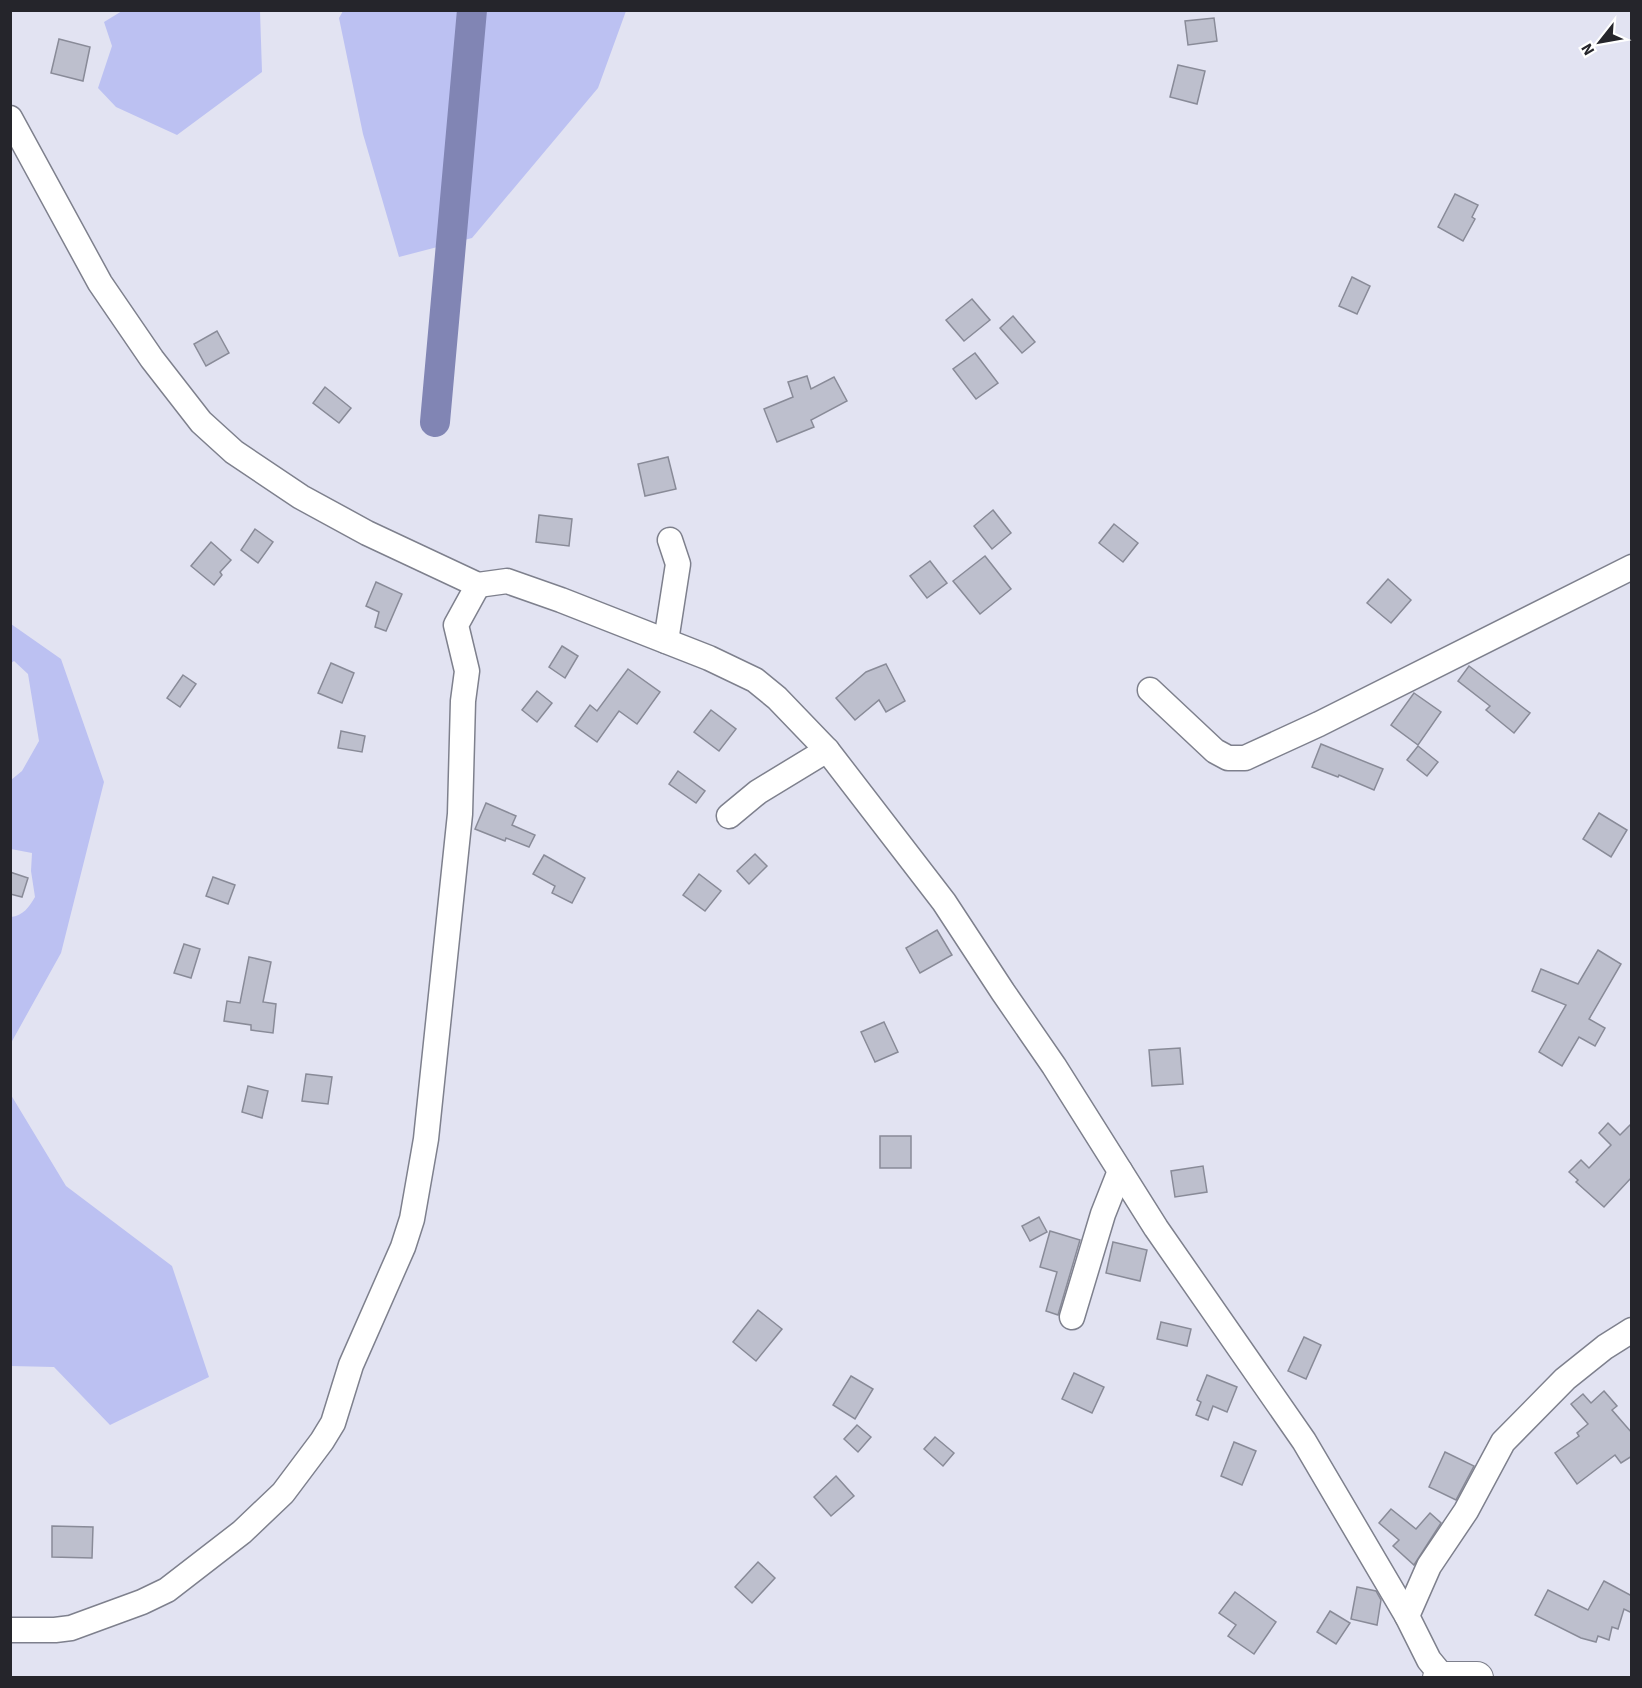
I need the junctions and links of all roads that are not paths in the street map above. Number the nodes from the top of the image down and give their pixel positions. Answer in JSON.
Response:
{"nodes":[{"id":1,"x":10,"y":118,"type":"edge"},
{"id":2,"x":670,"y":540,"type":"dead end"},
{"id":3,"x":1632,"y":567,"type":"edge"},
{"id":4,"x":477,"y":585,"type":"junction"},
{"id":5,"x":666,"y":641,"type":"junction"},
{"id":6,"x":1150,"y":690,"type":"dead end"},
{"id":7,"x":827,"y":750,"type":"junction"},
{"id":8,"x":729,"y":816,"type":"dead end"},
{"id":9,"x":1120,"y":1171,"type":"junction"},
{"id":10,"x":1072,"y":1317,"type":"dead end"},
{"id":11,"x":1632,"y":1330,"type":"edge"},
{"id":12,"x":1407,"y":1616,"type":"junction"},
{"id":13,"x":10,"y":1630,"type":"edge"},
{"id":14,"x":1441,"y":1677,"type":"edge"},
{"id":15,"x":1478,"y":1677,"type":"edge"}],
"edges":[{"from":1,"to":4,"type":"street"},
{"from":2,"to":5,"type":"street"},
{"from":3,"to":6,"type":"street"},
{"from":4,"to":5,"type":"street"},
{"from":4,"to":13,"type":"street"},
{"from":5,"to":7,"type":"street"},
{"from":7,"to":8,"type":"street"},
{"from":7,"to":9,"type":"street"},
{"from":9,"to":10,"type":"street"},
{"from":9,"to":12,"type":"street"},
{"from":11,"to":12,"type":"street"},
{"from":12,"to":14,"type":"street"},
{"from":14,"to":15,"type":"main road"}]}
